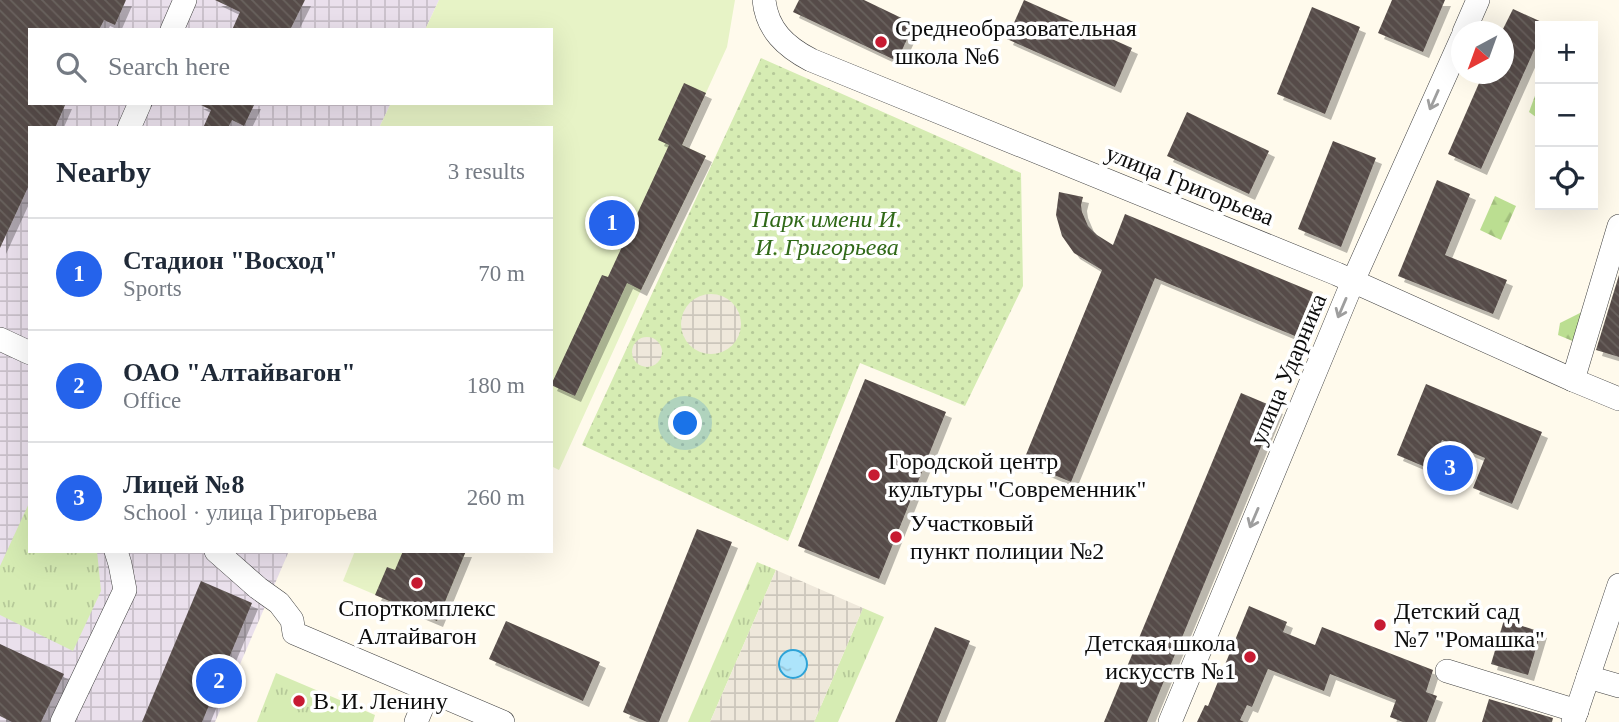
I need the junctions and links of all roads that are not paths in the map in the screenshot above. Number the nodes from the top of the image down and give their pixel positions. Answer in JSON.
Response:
{"nodes":[{"id":1,"x":185,"y":0,"type":"edge"},
{"id":2,"x":764,"y":0,"type":"edge"},
{"id":3,"x":1478,"y":0,"type":"edge"},
{"id":4,"x":1469,"y":21,"type":"edge"},
{"id":5,"x":173,"y":28,"type":"edge"},
{"id":6,"x":1451,"y":60,"type":"edge"},
{"id":7,"x":139,"y":105,"type":"edge"},
{"id":8,"x":130,"y":126,"type":"edge"},
{"id":9,"x":1619,"y":226,"type":"edge"},
{"id":10,"x":1353,"y":281,"type":"junction"},
{"id":11,"x":0,"y":339,"type":"edge"},
{"id":12,"x":28,"y":352,"type":"edge"},
{"id":13,"x":1573,"y":380,"type":"junction"},
{"id":14,"x":1619,"y":399,"type":"edge"},
{"id":15,"x":117,"y":553,"type":"edge"},
{"id":16,"x":218,"y":553,"type":"edge"},
{"id":17,"x":1619,"y":585,"type":"edge"},
{"id":18,"x":1447,"y":671,"type":"dead end"},
{"id":19,"x":1588,"y":677,"type":"junction"},
{"id":20,"x":1619,"y":686,"type":"edge"},
{"id":21,"x":429,"y":691,"type":"junction"},
{"id":22,"x":1575,"y":717,"type":"edge"},
{"id":23,"x":62,"y":722,"type":"edge"},
{"id":24,"x":416,"y":722,"type":"edge"},
{"id":25,"x":503,"y":722,"type":"edge"},
{"id":26,"x":1170,"y":722,"type":"edge"}],
"edges":[{"from":1,"to":5,"type":"street"},
{"from":2,"to":10,"type":"street","name":"улица Григорьева"},
{"from":3,"to":4,"type":"street"},
{"from":6,"to":10,"type":"street","name":"улица Ударника","one_way":true},
{"from":7,"to":8,"type":"street"},
{"from":9,"to":13,"type":"street"},
{"from":10,"to":13,"type":"street","name":"улица Григорьева"},
{"from":10,"to":26,"type":"street","name":"улица Ударника","one_way":true},
{"from":11,"to":12,"type":"street"},
{"from":13,"to":14,"type":"street","name":"улица Григорьева"},
{"from":15,"to":23,"type":"street"},
{"from":16,"to":21,"type":"street"},
{"from":17,"to":19,"type":"street"},
{"from":18,"to":22,"type":"street"},
{"from":19,"to":20,"type":"street"},
{"from":19,"to":22,"type":"street"},
{"from":21,"to":24,"type":"street"},
{"from":21,"to":25,"type":"street"}]}
